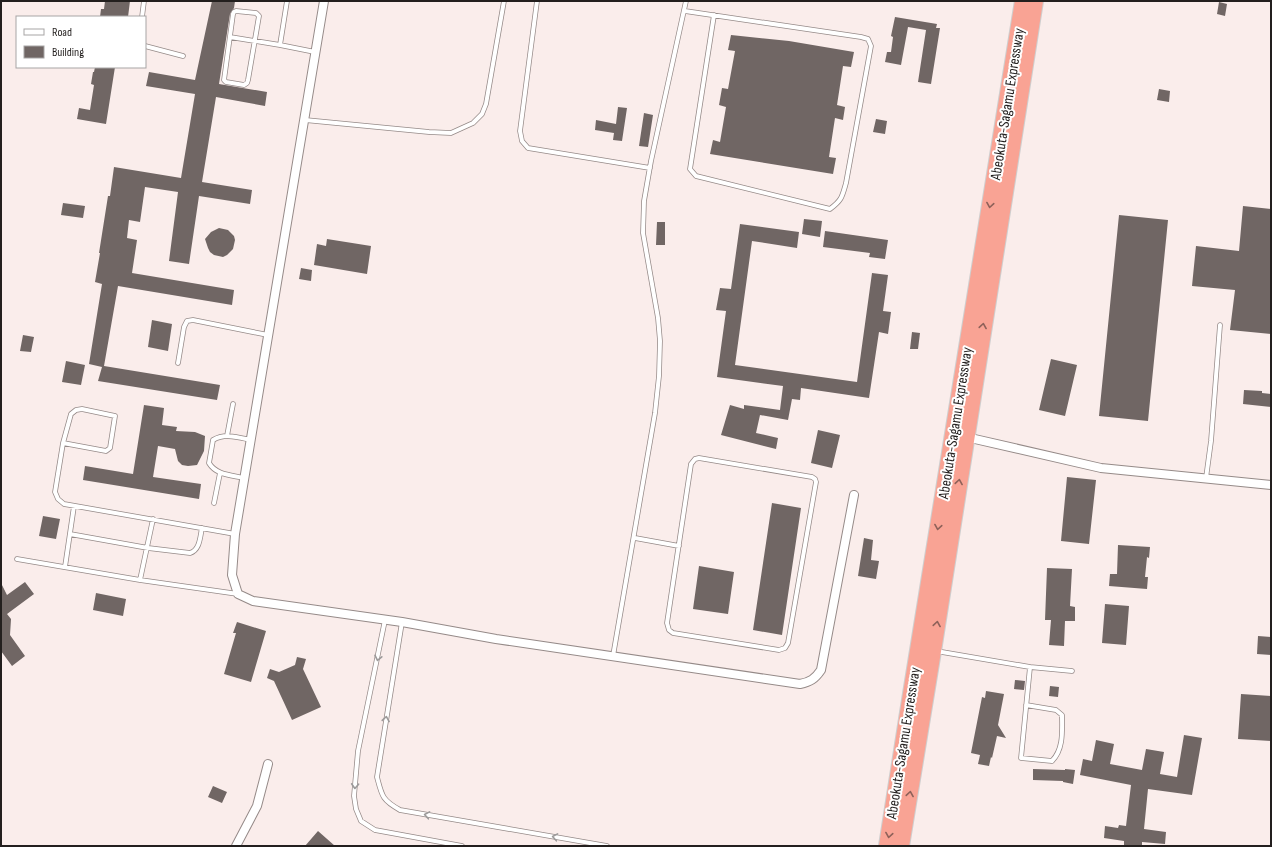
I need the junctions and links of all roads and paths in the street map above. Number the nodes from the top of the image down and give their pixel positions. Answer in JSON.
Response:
{"nodes":[{"id":1,"x":144,"y":1,"type":"edge"},
{"id":2,"x":287,"y":1,"type":"edge"},
{"id":3,"x":324,"y":1,"type":"edge"},
{"id":4,"x":504,"y":1,"type":"edge"},
{"id":5,"x":537,"y":1,"type":"edge"},
{"id":6,"x":686,"y":1,"type":"edge"},
{"id":7,"x":1023,"y":1,"type":"edge"},
{"id":8,"x":1035,"y":1,"type":"edge"},
{"id":9,"x":685,"y":11,"type":"junction"},
{"id":10,"x":714,"y":15,"type":"junction"},
{"id":11,"x":142,"y":16,"type":"edge"},
{"id":12,"x":230,"y":37,"type":"junction"},
{"id":13,"x":255,"y":41,"type":"junction"},
{"id":14,"x":280,"y":45,"type":"junction"},
{"id":15,"x":146,"y":46,"type":"edge"},
{"id":16,"x":316,"y":52,"type":"junction"},
{"id":17,"x":183,"y":56,"type":"dead end"},
{"id":18,"x":305,"y":120,"type":"junction"},
{"id":19,"x":650,"y":168,"type":"junction"},
{"id":20,"x":1220,"y":325,"type":"dead end"},
{"id":21,"x":269,"y":335,"type":"junction"},
{"id":22,"x":178,"y":363,"type":"dead end"},
{"id":23,"x":233,"y":404,"type":"dead end"},
{"id":24,"x":227,"y":436,"type":"junction"},
{"id":25,"x":966,"y":437,"type":"junction"},
{"id":26,"x":251,"y":440,"type":"junction"},
{"id":27,"x":63,"y":443,"type":"junction"},
{"id":28,"x":220,"y":473,"type":"junction"},
{"id":29,"x":244,"y":478,"type":"junction"},
{"id":30,"x":1206,"y":478,"type":"junction"},
{"id":31,"x":1271,"y":485,"type":"edge"},
{"id":32,"x":854,"y":495,"type":"dead end"},
{"id":33,"x":214,"y":503,"type":"dead end"},
{"id":34,"x":74,"y":506,"type":"junction"},
{"id":35,"x":153,"y":519,"type":"junction"},
{"id":36,"x":202,"y":528,"type":"junction"},
{"id":37,"x":70,"y":534,"type":"junction"},
{"id":38,"x":235,"y":534,"type":"junction"},
{"id":39,"x":635,"y":538,"type":"junction"},
{"id":40,"x":679,"y":546,"type":"junction"},
{"id":41,"x":148,"y":548,"type":"junction"},
{"id":42,"x":17,"y":559,"type":"dead end"},
{"id":43,"x":65,"y":567,"type":"junction"},
{"id":44,"x":140,"y":580,"type":"junction"},
{"id":45,"x":238,"y":594,"type":"junction"},
{"id":46,"x":386,"y":620,"type":"junction"},
{"id":47,"x":402,"y":622,"type":"junction"},
{"id":48,"x":933,"y":651,"type":"junction"},
{"id":49,"x":613,"y":657,"type":"junction"},
{"id":50,"x":1030,"y":667,"type":"junction"},
{"id":51,"x":1072,"y":671,"type":"dead end"},
{"id":52,"x":1026,"y":706,"type":"junction"},
{"id":53,"x":268,"y":764,"type":"dead end"},
{"id":54,"x":236,"y":846,"type":"edge"},
{"id":55,"x":462,"y":846,"type":"edge"},
{"id":56,"x":607,"y":846,"type":"edge"},
{"id":57,"x":887,"y":846,"type":"edge"},
{"id":58,"x":901,"y":846,"type":"edge"}],
"edges":[{"from":1,"to":11,"type":"lane"},
{"from":2,"to":14,"type":"lane"},
{"from":3,"to":16,"type":"street"},
{"from":4,"to":18,"type":"lane"},
{"from":5,"to":19,"type":"lane"},
{"from":6,"to":9,"type":"lane"},
{"from":7,"to":57,"type":"highway","name":"Abeokuta-Sagamu Expressway","one_way":true},
{"from":25,"to":8,"type":"highway","name":"Abeokuta-Sagamu Expressway","one_way":true},
{"from":9,"to":10,"type":"lane"},
{"from":9,"to":19,"type":"lane"},
{"from":10,"to":10,"type":"lane"},
{"from":12,"to":13,"type":"lane"},
{"from":12,"to":13,"type":"lane"},
{"from":12,"to":13,"type":"lane"},
{"from":13,"to":14,"type":"lane"},
{"from":14,"to":16,"type":"lane"},
{"from":15,"to":17,"type":"lane"},
{"from":16,"to":18,"type":"street"},
{"from":18,"to":21,"type":"street"},
{"from":19,"to":39,"type":"lane"},
{"from":20,"to":30,"type":"lane"},
{"from":21,"to":22,"type":"lane"},
{"from":21,"to":26,"type":"street"},
{"from":23,"to":24,"type":"lane"},
{"from":24,"to":26,"type":"lane"},
{"from":24,"to":28,"type":"lane"},
{"from":25,"to":30,"type":"street"},
{"from":48,"to":25,"type":"highway","name":"Abeokuta-Sagamu Expressway","one_way":true},
{"from":26,"to":29,"type":"street"},
{"from":27,"to":27,"type":"lane"},
{"from":27,"to":34,"type":"lane"},
{"from":28,"to":29,"type":"lane"},
{"from":28,"to":33,"type":"lane"},
{"from":29,"to":38,"type":"street"},
{"from":30,"to":31,"type":"street"},
{"from":32,"to":49,"type":"street"},
{"from":34,"to":35,"type":"lane"},
{"from":34,"to":37,"type":"lane"},
{"from":35,"to":36,"type":"lane"},
{"from":35,"to":41,"type":"lane"},
{"from":36,"to":38,"type":"lane"},
{"from":36,"to":41,"type":"lane"},
{"from":37,"to":41,"type":"lane"},
{"from":37,"to":43,"type":"lane"},
{"from":38,"to":45,"type":"street"},
{"from":39,"to":40,"type":"lane"},
{"from":39,"to":49,"type":"lane"},
{"from":40,"to":40,"type":"lane"},
{"from":41,"to":44,"type":"lane"},
{"from":42,"to":43,"type":"lane"},
{"from":43,"to":44,"type":"lane"},
{"from":44,"to":45,"type":"lane"},
{"from":45,"to":46,"type":"street"},
{"from":46,"to":47,"type":"street"},
{"from":46,"to":55,"type":"lane","one_way":true},
{"from":47,"to":49,"type":"street"},
{"from":56,"to":47,"type":"lane","one_way":true},
{"from":48,"to":50,"type":"lane"},
{"from":58,"to":48,"type":"highway","name":"Abeokuta-Sagamu Expressway","one_way":true},
{"from":50,"to":51,"type":"lane"},
{"from":50,"to":52,"type":"lane"},
{"from":52,"to":52,"type":"lane"},
{"from":53,"to":54,"type":"street"}]}
